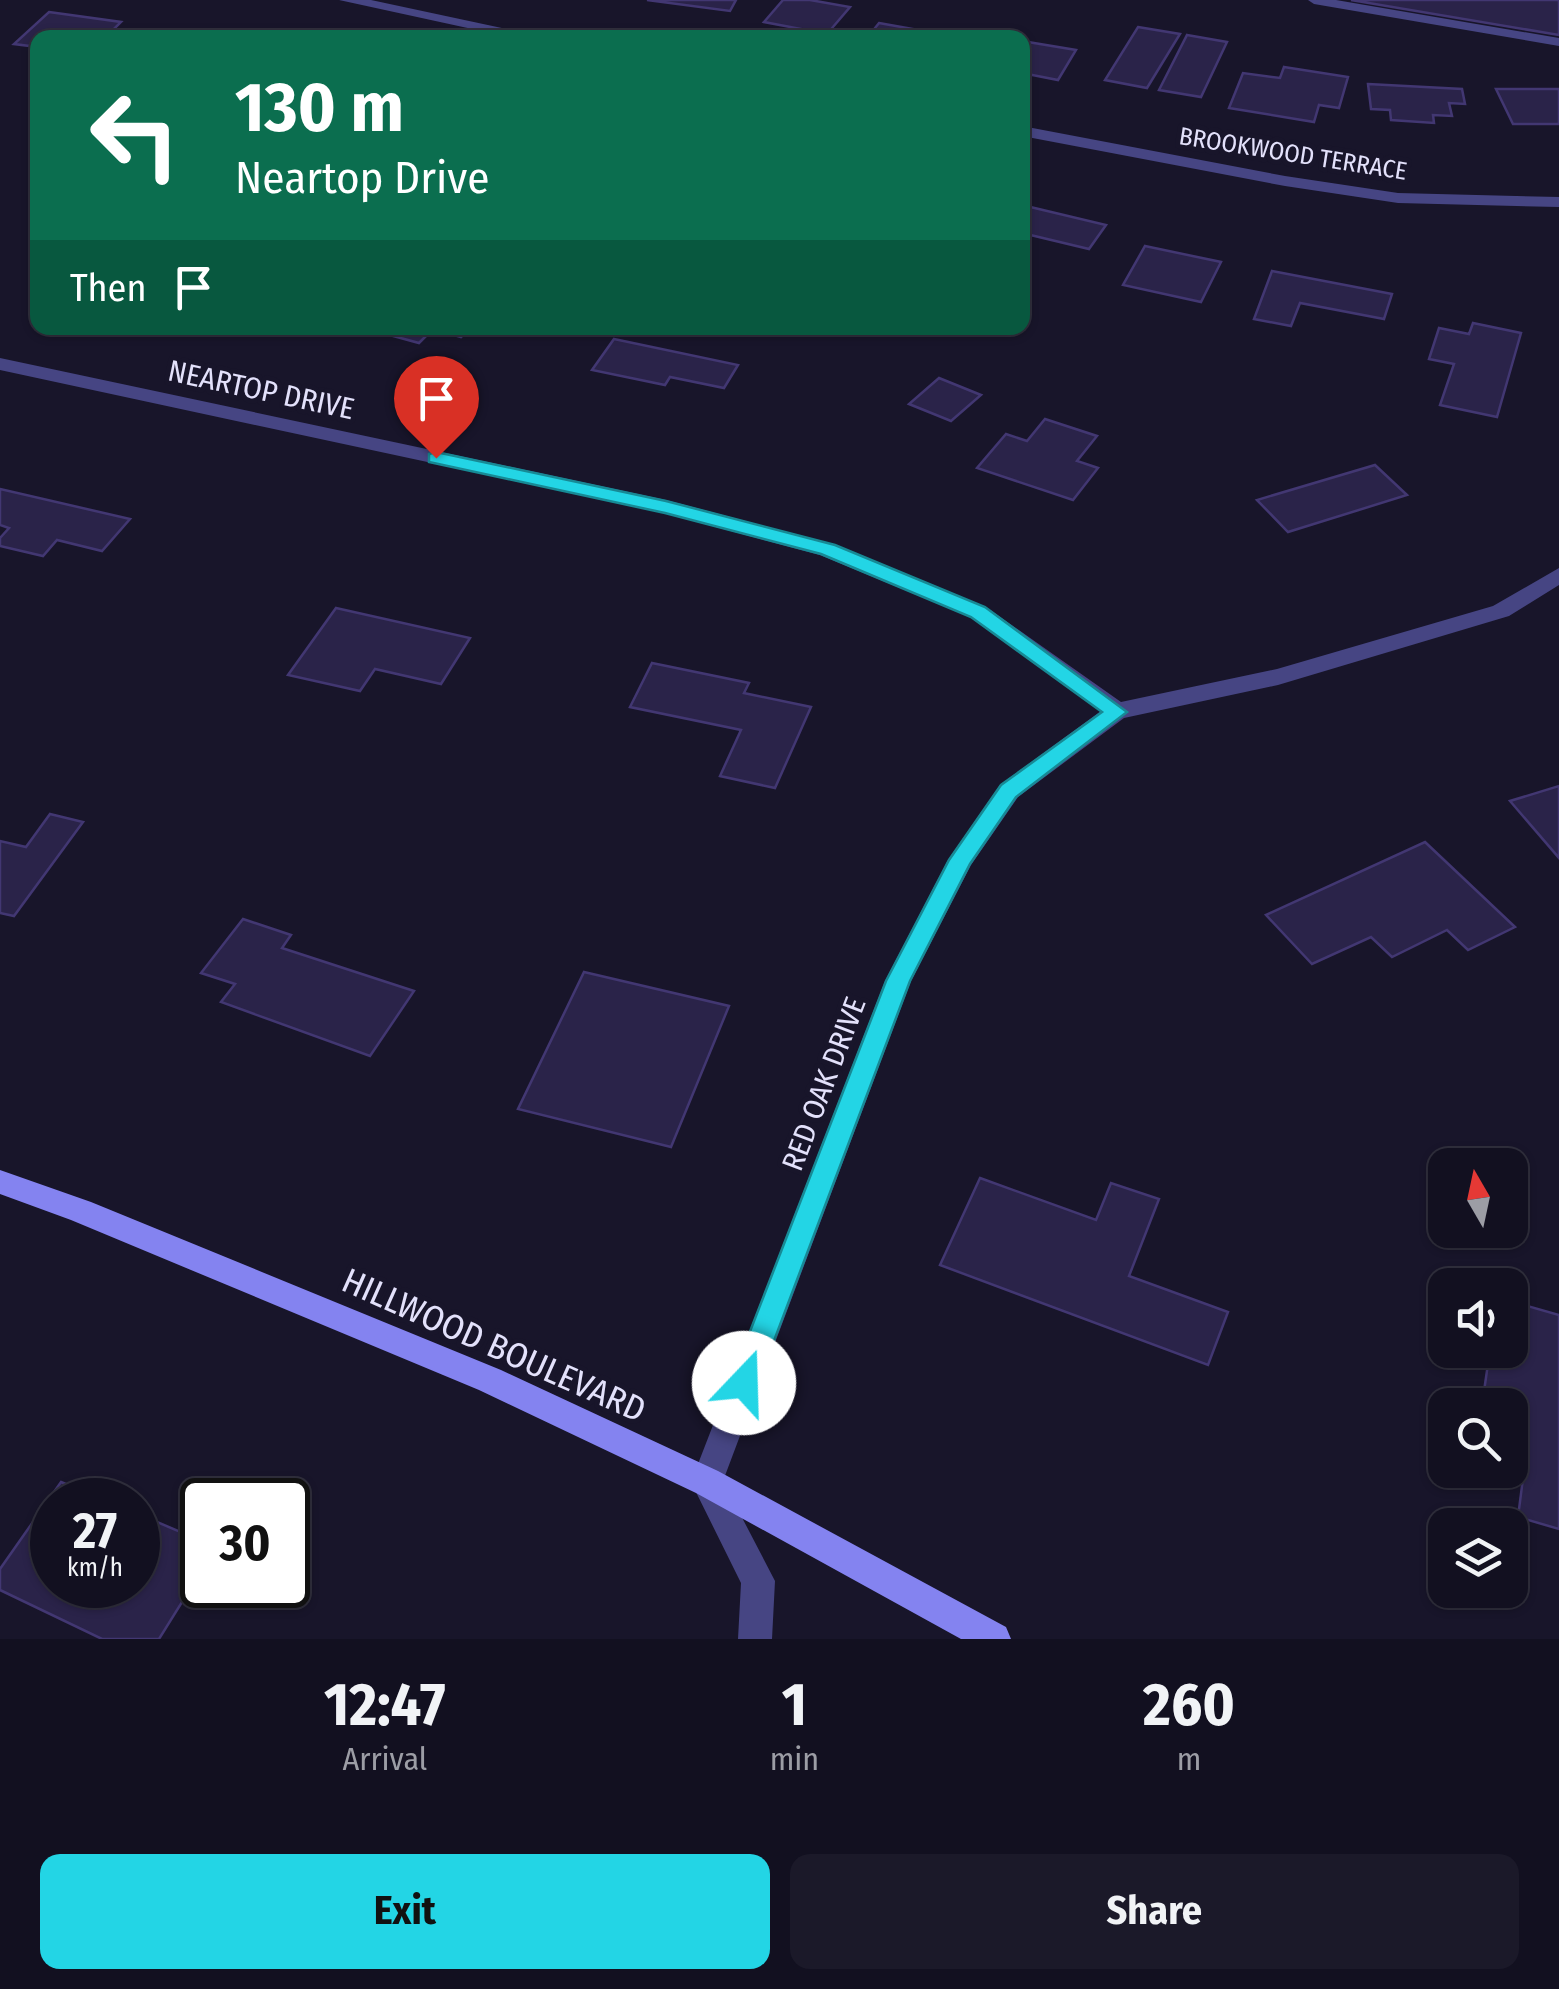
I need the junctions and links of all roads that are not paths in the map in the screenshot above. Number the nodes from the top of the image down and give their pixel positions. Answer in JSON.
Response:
{"nodes":[{"id":1,"x":347,"y":0,"type":"edge"},
{"id":2,"x":1314,"y":0,"type":"edge"},
{"id":3,"x":499,"y":30,"type":"edge"},
{"id":4,"x":1559,"y":42,"type":"edge"},
{"id":5,"x":1030,"y":133,"type":"edge"},
{"id":6,"x":1559,"y":202,"type":"edge"},
{"id":7,"x":0,"y":364,"type":"edge"},
{"id":8,"x":1559,"y":575,"type":"edge"},
{"id":9,"x":1116,"y":712,"type":"junction"},
{"id":10,"x":0,"y":1182,"type":"edge"},
{"id":11,"x":706,"y":1482,"type":"junction"},
{"id":12,"x":755,"y":1639,"type":"edge"},
{"id":13,"x":994,"y":1639,"type":"edge"}],
"edges":[{"from":1,"to":3,"type":"street"},
{"from":2,"to":4,"type":"lane"},
{"from":5,"to":6,"type":"street","name":"BROOKWOOD TERRACE"},
{"from":7,"to":9,"type":"street","name":"NEARTOP DRIVE"},
{"from":8,"to":9,"type":"street","name":"RED OAK DRIVE"},
{"from":9,"to":11,"type":"street","name":"RED OAK DRIVE"},
{"from":10,"to":11,"type":"street","name":"HILLWOOD BOULEVARD"},
{"from":11,"to":12,"type":"street"},
{"from":11,"to":13,"type":"street","name":"HILLWOOD BOULEVARD"}]}
